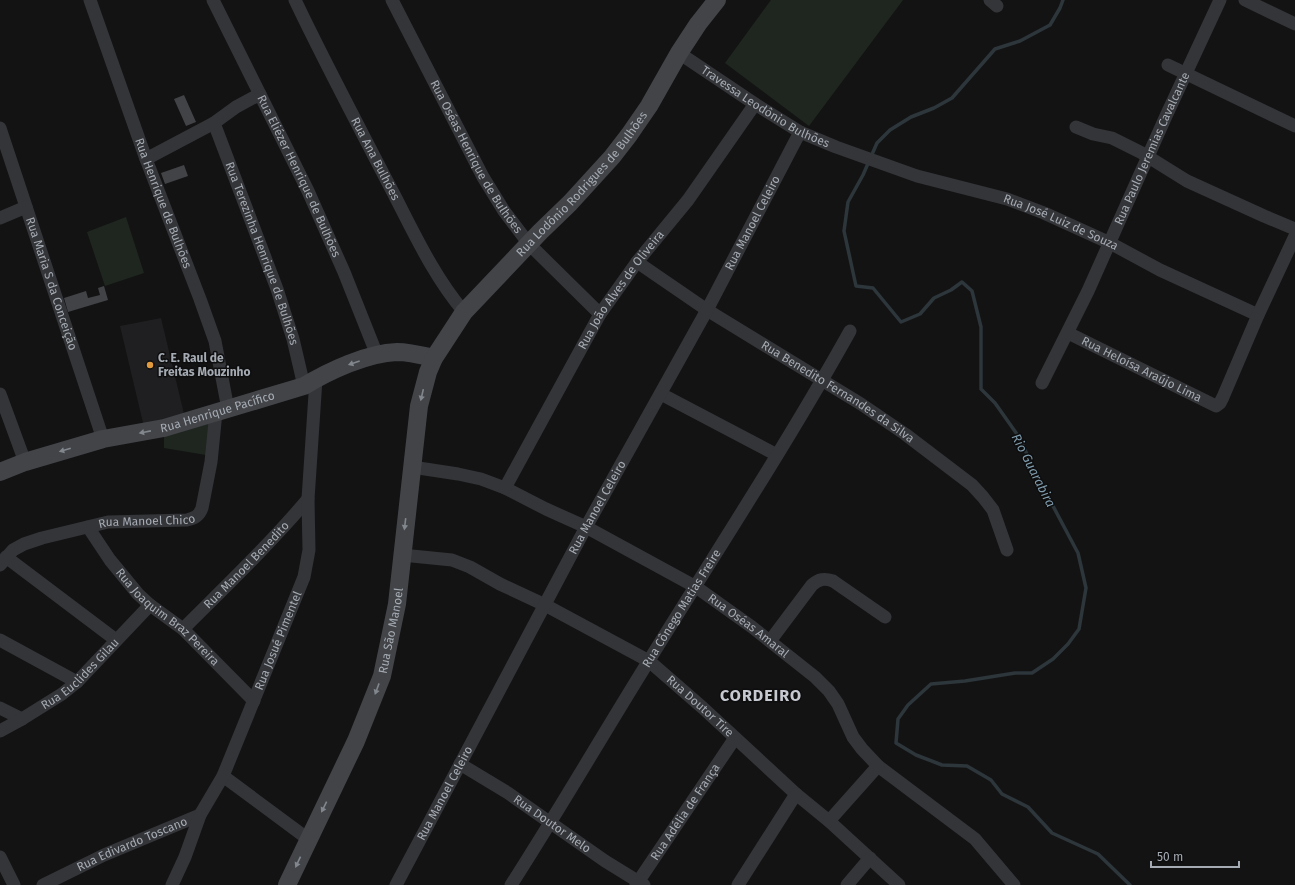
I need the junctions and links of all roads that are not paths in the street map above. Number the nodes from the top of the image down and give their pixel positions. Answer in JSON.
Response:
{"nodes":[{"id":1,"x":90,"y":0,"type":"edge"},
{"id":2,"x":213,"y":0,"type":"edge"},
{"id":3,"x":296,"y":0,"type":"edge"},
{"id":4,"x":392,"y":0,"type":"edge"},
{"id":5,"x":717,"y":0,"type":"edge"},
{"id":6,"x":1220,"y":0,"type":"edge"},
{"id":7,"x":1245,"y":0,"type":"edge"},
{"id":8,"x":1295,"y":24,"type":"edge"},
{"id":9,"x":679,"y":53,"type":"junction"},
{"id":10,"x":1168,"y":65,"type":"dead end"},
{"id":11,"x":1187,"y":73,"type":"junction"},
{"id":12,"x":260,"y":94,"type":"junction"},
{"id":13,"x":755,"y":104,"type":"junction"},
{"id":14,"x":214,"y":123,"type":"junction"},
{"id":15,"x":1076,"y":126,"type":"dead end"},
{"id":16,"x":1295,"y":126,"type":"edge"},
{"id":17,"x":0,"y":128,"type":"edge"},
{"id":18,"x":800,"y":132,"type":"junction"},
{"id":19,"x":855,"y":153,"type":"joint"},
{"id":20,"x":1148,"y":158,"type":"junction"},
{"id":21,"x":146,"y":159,"type":"junction"},
{"id":22,"x":26,"y":207,"type":"junction"},
{"id":23,"x":0,"y":218,"type":"edge"},
{"id":24,"x":1295,"y":229,"type":"edge"},
{"id":25,"x":1295,"y":236,"type":"edge"},
{"id":26,"x":1110,"y":243,"type":"junction"},
{"id":27,"x":530,"y":244,"type":"junction"},
{"id":28,"x":637,"y":262,"type":"junction"},
{"id":29,"x":707,"y":310,"type":"junction"},
{"id":30,"x":464,"y":312,"type":"junction"},
{"id":31,"x":600,"y":314,"type":"junction"},
{"id":32,"x":1258,"y":315,"type":"junction"},
{"id":33,"x":850,"y":331,"type":"dead end"},
{"id":34,"x":1068,"y":333,"type":"junction"},
{"id":35,"x":377,"y":355,"type":"junction"},
{"id":36,"x":434,"y":358,"type":"junction"},
{"id":37,"x":823,"y":380,"type":"junction"},
{"id":38,"x":310,"y":382,"type":"junction"},
{"id":39,"x":1042,"y":383,"type":"dead end"},
{"id":40,"x":0,"y":394,"type":"edge"},
{"id":41,"x":661,"y":394,"type":"junction"},
{"id":42,"x":222,"y":411,"type":"junction"},
{"id":43,"x":103,"y":439,"type":"junction"},
{"id":44,"x":777,"y":456,"type":"junction"},
{"id":45,"x":25,"y":462,"type":"junction"},
{"id":46,"x":412,"y":467,"type":"junction"},
{"id":47,"x":0,"y":472,"type":"edge"},
{"id":48,"x":506,"y":488,"type":"junction"},
{"id":49,"x":308,"y":499,"type":"junction"},
{"id":50,"x":88,"y":527,"type":"junction"},
{"id":51,"x":586,"y":527,"type":"junction"},
{"id":52,"x":1007,"y":550,"type":"dead end"},
{"id":53,"x":402,"y":555,"type":"junction"},
{"id":54,"x":3,"y":561,"type":"edge"},
{"id":55,"x":696,"y":587,"type":"junction"},
{"id":56,"x":150,"y":605,"type":"junction"},
{"id":57,"x":545,"y":605,"type":"junction"},
{"id":58,"x":885,"y":617,"type":"dead end"},
{"id":59,"x":183,"y":629,"type":"junction"},
{"id":60,"x":0,"y":640,"type":"edge"},
{"id":61,"x":116,"y":640,"type":"junction"},
{"id":62,"x":770,"y":641,"type":"junction"},
{"id":63,"x":649,"y":662,"type":"junction"},
{"id":64,"x":77,"y":682,"type":"junction"},
{"id":65,"x":254,"y":701,"type":"junction"},
{"id":66,"x":0,"y":708,"type":"edge"},
{"id":67,"x":22,"y":719,"type":"junction"},
{"id":68,"x":0,"y":731,"type":"edge"},
{"id":69,"x":734,"y":738,"type":"junction"},
{"id":70,"x":460,"y":764,"type":"junction"},
{"id":71,"x":878,"y":766,"type":"junction"},
{"id":72,"x":223,"y":776,"type":"junction"},
{"id":73,"x":796,"y":794,"type":"junction"},
{"id":74,"x":200,"y":815,"type":"junction"},
{"id":75,"x":829,"y":821,"type":"junction"},
{"id":76,"x":551,"y":823,"type":"junction"},
{"id":77,"x":308,"y":839,"type":"junction"},
{"id":78,"x":0,"y":857,"type":"edge"},
{"id":79,"x":870,"y":858,"type":"junction"},
{"id":80,"x":639,"y":884,"type":"edge"},
{"id":81,"x":14,"y":885,"type":"edge"},
{"id":82,"x":43,"y":885,"type":"edge"},
{"id":83,"x":172,"y":885,"type":"edge"},
{"id":84,"x":287,"y":885,"type":"edge"},
{"id":85,"x":396,"y":885,"type":"edge"},
{"id":86,"x":512,"y":885,"type":"edge"},
{"id":87,"x":738,"y":885,"type":"edge"},
{"id":88,"x":847,"y":885,"type":"edge"},
{"id":89,"x":899,"y":885,"type":"edge"},
{"id":90,"x":1014,"y":885,"type":"edge"}],
"edges":[{"from":1,"to":21,"type":"street","name":"Rua Henrique de Bulhões"},
{"from":2,"to":12,"type":"street","name":"Rua Eliézer Henrique de Bulhões"},
{"from":3,"to":30,"type":"street","name":"Rua Ana Bulhões"},
{"from":4,"to":27,"type":"street","name":"Rua Oséas Henrique de Bulhões"},
{"from":5,"to":9,"type":"main road","name":"Rua Lodônio Rodrigues de Bulhões"},
{"from":6,"to":11,"type":"street","name":"Rua Paulo Jeremias Cavalcante"},
{"from":7,"to":8,"type":"street"},
{"from":9,"to":13,"type":"street","name":"Travessa Leodônio Bulhões"},
{"from":9,"to":27,"type":"main road","name":"Rua Lodônio Rodrigues de Bulhões"},
{"from":10,"to":11,"type":"street"},
{"from":11,"to":16,"type":"street"},
{"from":11,"to":20,"type":"street","name":"Rua Paulo Jeremias Cavalcante"},
{"from":12,"to":14,"type":"street"},
{"from":12,"to":35,"type":"street","name":"Rua Eliézer Henrique de Bulhões"},
{"from":13,"to":18,"type":"street","name":"Travessa Leodônio Bulhões"},
{"from":13,"to":28,"type":"street","name":"Rua João Alves de Oliveira"},
{"from":14,"to":21,"type":"street"},
{"from":14,"to":38,"type":"street","name":"Rua Terezinha Henrique de Bulhões"},
{"from":15,"to":20,"type":"street"},
{"from":17,"to":22,"type":"street","name":"Rua Maria S da Conceição"},
{"from":18,"to":19,"type":"street","name":"Travessa Leodônio Bulhões"},
{"from":18,"to":29,"type":"street","name":"Rua Manoel Celeiro"},
{"from":19,"to":26,"type":"street","name":"Rua José Luiz de Souza"},
{"from":20,"to":24,"type":"street"},
{"from":20,"to":26,"type":"street","name":"Rua Paulo Jeremias Cavalcante"},
{"from":21,"to":42,"type":"street","name":"Rua Henrique de Bulhões"},
{"from":22,"to":23,"type":"street"},
{"from":22,"to":43,"type":"street","name":"Rua Maria S da Conceição"},
{"from":25,"to":32,"type":"street"},
{"from":26,"to":32,"type":"street","name":"Rua José Luiz de Souza"},
{"from":26,"to":34,"type":"street","name":"Rua Paulo Jeremias Cavalcante"},
{"from":27,"to":30,"type":"main road","name":"Rua Lodônio Rodrigues de Bulhões"},
{"from":27,"to":31,"type":"street","name":"Rua Oséas Henrique de Bulhões"},
{"from":28,"to":29,"type":"street","name":"Rua Benedito Fernandes da Silva"},
{"from":28,"to":31,"type":"street","name":"Rua João Alves de Oliveira"},
{"from":29,"to":37,"type":"street","name":"Rua Benedito Fernandes da Silva"},
{"from":29,"to":41,"type":"street","name":"Rua Manoel Celeiro"},
{"from":30,"to":36,"type":"main road","name":"Rua Lodônio Rodrigues de Bulhões"},
{"from":31,"to":48,"type":"street","name":"Rua João Alves de Oliveira"},
{"from":32,"to":34,"type":"street","name":"Rua Heloísa Araújo Lima"},
{"from":33,"to":37,"type":"street","name":"Rua Cônego Matias Freire"},
{"from":34,"to":39,"type":"street","name":"Rua Paulo Jeremias Cavalcante"},
{"from":35,"to":36,"type":"main road","name":"Rua Henrique Pacífico"},
{"from":35,"to":38,"type":"main road","name":"Rua Henrique Pacífico","one_way":true},
{"from":36,"to":46,"type":"main road","name":"Rua São Manoel","one_way":true},
{"from":37,"to":44,"type":"street","name":"Rua Cônego Matias Freire"},
{"from":37,"to":52,"type":"street","name":"Rua Benedito Fernandes da Silva"},
{"from":38,"to":42,"type":"main road","name":"Rua Henrique Pacífico"},
{"from":38,"to":49,"type":"street","name":"Rua Josué Pimentel"},
{"from":40,"to":45,"type":"street"},
{"from":41,"to":44,"type":"street"},
{"from":41,"to":51,"type":"street","name":"Rua Manoel Celeiro"},
{"from":42,"to":43,"type":"main road","name":"Rua Henrique Pacífico","one_way":true},
{"from":42,"to":50,"type":"street","name":"Rua Manoel Chico"},
{"from":43,"to":45,"type":"main road","name":"Rua Henrique Pacífico","one_way":true},
{"from":44,"to":55,"type":"street","name":"Rua Cônego Matias Freire"},
{"from":45,"to":47,"type":"main road","name":"Rua Henrique Pacífico"},
{"from":46,"to":48,"type":"street","name":"Rua Oséas Amaral"},
{"from":46,"to":53,"type":"main road","name":"Rua São Manoel","one_way":true},
{"from":48,"to":51,"type":"street","name":"Rua Oséas Amaral"},
{"from":49,"to":59,"type":"street","name":"Rua Manoel Benedito"},
{"from":49,"to":65,"type":"street","name":"Rua Josué Pimentel"},
{"from":50,"to":54,"type":"street","name":"Rua Manoel Chico"},
{"from":50,"to":56,"type":"street","name":"Rua Joaquim Braz Pereira"},
{"from":51,"to":55,"type":"street","name":"Rua Oséas Amaral"},
{"from":51,"to":57,"type":"street","name":"Rua Manoel Celeiro"},
{"from":53,"to":57,"type":"street","name":"Rua Doutor Tire"},
{"from":53,"to":77,"type":"main road","name":"Rua São Manoel","one_way":true},
{"from":54,"to":61,"type":"street"},
{"from":55,"to":62,"type":"street","name":"Rua Oséas Amaral"},
{"from":55,"to":63,"type":"street","name":"Rua Cônego Matias Freire"},
{"from":56,"to":59,"type":"street","name":"Rua Joaquim Braz Pereira"},
{"from":56,"to":61,"type":"street","name":"Rua Euclides Gilau"},
{"from":57,"to":63,"type":"street","name":"Rua Doutor Tire"},
{"from":57,"to":70,"type":"street","name":"Rua Manoel Celeiro"},
{"from":58,"to":62,"type":"street"},
{"from":59,"to":65,"type":"street","name":"Rua Joaquim Braz Pereira"},
{"from":60,"to":64,"type":"street"},
{"from":61,"to":64,"type":"street","name":"Rua Euclides Gilau"},
{"from":62,"to":71,"type":"street","name":"Rua Oséas Amaral"},
{"from":63,"to":69,"type":"street","name":"Rua Doutor Tire"},
{"from":63,"to":76,"type":"street","name":"Rua Cônego Matias Freire"},
{"from":64,"to":67,"type":"street","name":"Rua Euclides Gilau"},
{"from":65,"to":72,"type":"street","name":"Rua Josué Pimentel"},
{"from":66,"to":67,"type":"street"},
{"from":67,"to":68,"type":"street","name":"Rua Euclides Gilau"},
{"from":69,"to":73,"type":"street","name":"Rua Doutor Tire"},
{"from":69,"to":80,"type":"street","name":"Rua Adélia de França"},
{"from":70,"to":76,"type":"street","name":"Rua Doutor Melo"},
{"from":70,"to":85,"type":"street","name":"Rua Manoel Celeiro"},
{"from":71,"to":75,"type":"street"},
{"from":71,"to":90,"type":"street","name":"Rua Oséas Amaral"},
{"from":72,"to":74,"type":"street","name":"Rua Josué Pimentel"},
{"from":72,"to":77,"type":"street"},
{"from":73,"to":75,"type":"street","name":"Rua Doutor Tire"},
{"from":73,"to":87,"type":"street"},
{"from":74,"to":82,"type":"street","name":"Rua Edivardo Toscano"},
{"from":74,"to":83,"type":"street","name":"Rua Josué Pimentel"},
{"from":75,"to":79,"type":"street","name":"Rua Doutor Tire"},
{"from":76,"to":80,"type":"street","name":"Rua Doutor Melo"},
{"from":76,"to":86,"type":"street","name":"Rua Cônego Matias Freire"},
{"from":77,"to":84,"type":"main road","name":"Rua São Manoel","one_way":true},
{"from":78,"to":81,"type":"street"},
{"from":79,"to":88,"type":"street"},
{"from":79,"to":89,"type":"street","name":"Rua Doutor Tire"}]}
